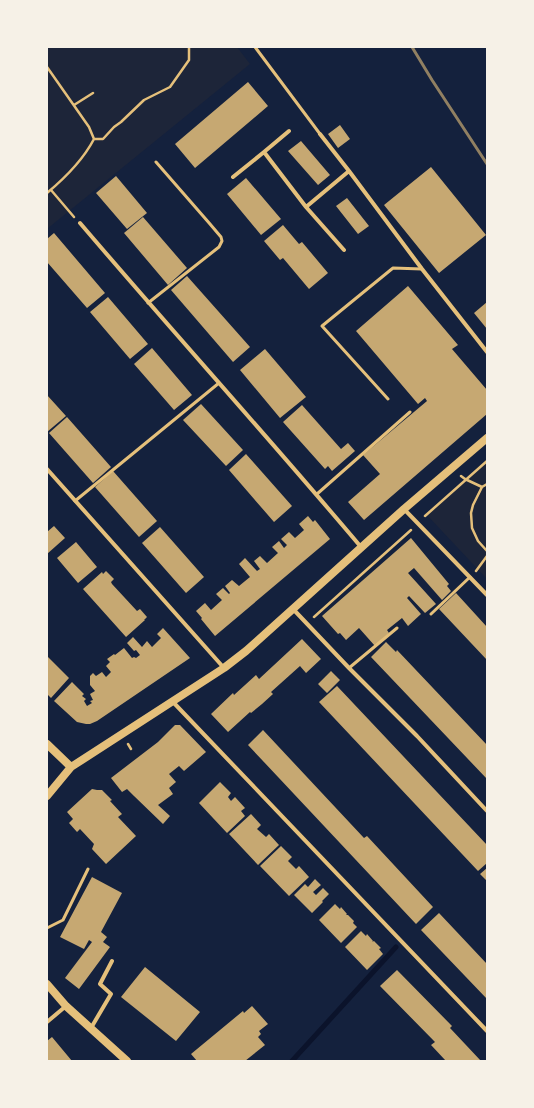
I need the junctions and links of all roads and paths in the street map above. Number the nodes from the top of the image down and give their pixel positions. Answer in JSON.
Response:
{"nodes":[{"id":1,"x":189,"y":47,"type":"edge"},
{"id":2,"x":255,"y":47,"type":"edge"},
{"id":3,"x":47,"y":67,"type":"edge"},
{"id":4,"x":93,"y":92,"type":"dead end"},
{"id":5,"x":74,"y":105,"type":"junction"},
{"id":6,"x":289,"y":131,"type":"dead end"},
{"id":7,"x":320,"y":134,"type":"joint"},
{"id":8,"x":94,"y":139,"type":"junction"},
{"id":9,"x":264,"y":152,"type":"junction"},
{"id":10,"x":156,"y":162,"type":"dead end"},
{"id":11,"x":349,"y":171,"type":"junction"},
{"id":12,"x":233,"y":177,"type":"dead end"},
{"id":13,"x":50,"y":190,"type":"junction"},
{"id":14,"x":47,"y":193,"type":"edge"},
{"id":15,"x":306,"y":207,"type":"junction"},
{"id":16,"x":80,"y":223,"type":"joint"},
{"id":17,"x":344,"y":250,"type":"dead end"},
{"id":18,"x":422,"y":269,"type":"junction"},
{"id":19,"x":148,"y":303,"type":"junction"},
{"id":20,"x":487,"y":352,"type":"edge"},
{"id":21,"x":219,"y":384,"type":"junction"},
{"id":22,"x":388,"y":400,"type":"dead end"},
{"id":23,"x":410,"y":412,"type":"dead end"},
{"id":24,"x":487,"y":438,"type":"edge"},
{"id":25,"x":487,"y":461,"type":"edge"},
{"id":26,"x":451,"y":468,"type":"junction"},
{"id":27,"x":47,"y":469,"type":"edge"},
{"id":28,"x":465,"y":479,"type":"junction"},
{"id":29,"x":487,"y":484,"type":"edge"},
{"id":30,"x":482,"y":487,"type":"junction"},
{"id":31,"x":317,"y":494,"type":"junction"},
{"id":32,"x":75,"y":501,"type":"junction"},
{"id":33,"x":404,"y":509,"type":"junction"},
{"id":34,"x":418,"y":522,"type":"junction"},
{"id":35,"x":362,"y":547,"type":"junction"},
{"id":36,"x":487,"y":551,"type":"edge"},
{"id":37,"x":487,"y":556,"type":"edge"},
{"id":38,"x":470,"y":577,"type":"junction"},
{"id":39,"x":487,"y":595,"type":"edge"},
{"id":40,"x":294,"y":608,"type":"junction"},
{"id":41,"x":431,"y":614,"type":"dead end"},
{"id":42,"x":307,"y":623,"type":"junction"},
{"id":43,"x":397,"y":628,"type":"dead end"},
{"id":44,"x":224,"y":668,"type":"junction"},
{"id":45,"x":348,"y":668,"type":"junction"},
{"id":46,"x":173,"y":702,"type":"junction"},
{"id":47,"x":47,"y":744,"type":"edge"},
{"id":48,"x":71,"y":766,"type":"junction"},
{"id":49,"x":47,"y":796,"type":"edge"},
{"id":50,"x":487,"y":811,"type":"edge"},
{"id":51,"x":88,"y":869,"type":"dead end"},
{"id":52,"x":47,"y":928,"type":"edge"},
{"id":53,"x":112,"y":961,"type":"dead end"},
{"id":54,"x":47,"y":984,"type":"edge"},
{"id":55,"x":66,"y":1006,"type":"junction"},
{"id":56,"x":47,"y":1022,"type":"edge"},
{"id":57,"x":91,"y":1028,"type":"junction"},
{"id":58,"x":487,"y":1031,"type":"edge"},
{"id":59,"x":127,"y":1061,"type":"edge"}],
"edges":[{"from":1,"to":8,"type":"path"},
{"from":2,"to":7,"type":"lane"},
{"from":3,"to":5,"type":"path"},
{"from":4,"to":5,"type":"path"},
{"from":5,"to":8,"type":"path"},
{"from":6,"to":9,"type":"street"},
{"from":7,"to":11,"type":"street"},
{"from":8,"to":13,"type":"path"},
{"from":9,"to":12,"type":"street"},
{"from":9,"to":15,"type":"street"},
{"from":10,"to":19,"type":"lane"},
{"from":11,"to":15,"type":"street"},
{"from":11,"to":18,"type":"street"},
{"from":13,"to":14,"type":"path"},
{"from":13,"to":16,"type":"path"},
{"from":15,"to":17,"type":"street"},
{"from":16,"to":19,"type":"street"},
{"from":18,"to":20,"type":"street"},
{"from":18,"to":22,"type":"lane"},
{"from":19,"to":21,"type":"street"},
{"from":21,"to":31,"type":"street"},
{"from":21,"to":32,"type":"lane"},
{"from":23,"to":31,"type":"lane"},
{"from":24,"to":26,"type":"main road"},
{"from":25,"to":28,"type":"path"},
{"from":26,"to":28,"type":"path"},
{"from":26,"to":33,"type":"main road"},
{"from":27,"to":32,"type":"street"},
{"from":28,"to":30,"type":"path"},
{"from":28,"to":34,"type":"path"},
{"from":29,"to":30,"type":"path"},
{"from":30,"to":36,"type":"path"},
{"from":31,"to":35,"type":"street"},
{"from":32,"to":44,"type":"street"},
{"from":33,"to":34,"type":"street"},
{"from":33,"to":35,"type":"main road"},
{"from":34,"to":38,"type":"street"},
{"from":34,"to":42,"type":"path"},
{"from":35,"to":40,"type":"main road"},
{"from":37,"to":38,"type":"path"},
{"from":38,"to":39,"type":"street"},
{"from":38,"to":41,"type":"lane"},
{"from":40,"to":42,"type":"street"},
{"from":40,"to":44,"type":"main road"},
{"from":42,"to":45,"type":"street"},
{"from":43,"to":45,"type":"lane"},
{"from":44,"to":46,"type":"main road"},
{"from":45,"to":50,"type":"street"},
{"from":46,"to":48,"type":"main road"},
{"from":46,"to":58,"type":"street"},
{"from":47,"to":48,"type":"main road"},
{"from":48,"to":49,"type":"main road"},
{"from":51,"to":52,"type":"lane"},
{"from":53,"to":57,"type":"street"},
{"from":54,"to":55,"type":"main road"},
{"from":55,"to":56,"type":"street"},
{"from":55,"to":57,"type":"main road"},
{"from":57,"to":59,"type":"main road"}]}
